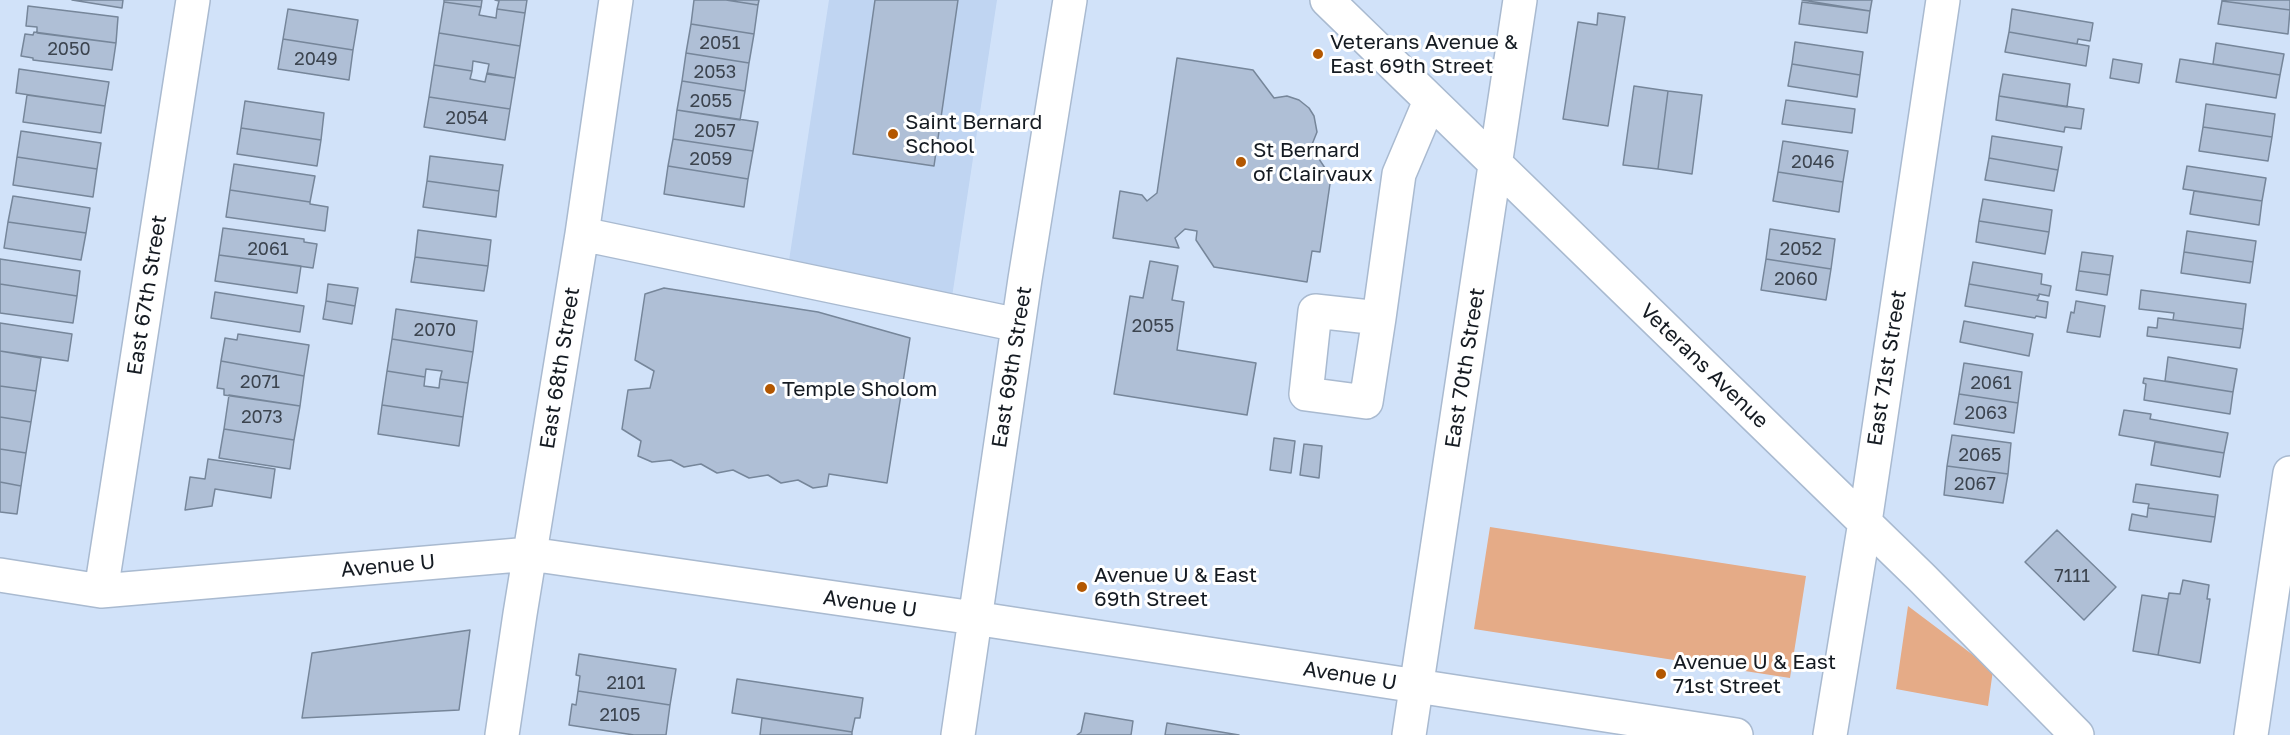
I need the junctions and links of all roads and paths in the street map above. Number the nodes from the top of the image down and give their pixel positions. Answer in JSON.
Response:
{"nodes":[{"id":1,"x":193,"y":0,"type":"edge"},
{"id":2,"x":616,"y":0,"type":"edge"},
{"id":3,"x":1070,"y":0,"type":"edge"},
{"id":4,"x":1327,"y":0,"type":"edge"},
{"id":5,"x":1520,"y":0,"type":"edge"},
{"id":6,"x":1943,"y":0,"type":"edge"},
{"id":7,"x":1430,"y":101,"type":"junction"},
{"id":8,"x":1495,"y":164,"type":"junction"},
{"id":9,"x":582,"y":234,"type":"junction"},
{"id":10,"x":1379,"y":318,"type":"dead end"},
{"id":11,"x":1018,"y":325,"type":"junction"},
{"id":12,"x":2290,"y":473,"type":"edge"},
{"id":13,"x":1865,"y":522,"type":"junction"},
{"id":14,"x":530,"y":554,"type":"junction"},
{"id":15,"x":0,"y":575,"type":"edge"},
{"id":16,"x":101,"y":591,"type":"junction"},
{"id":17,"x":974,"y":618,"type":"junction"},
{"id":18,"x":1417,"y":687,"type":"junction"},
{"id":19,"x":502,"y":735,"type":"edge"},
{"id":20,"x":958,"y":735,"type":"edge"},
{"id":21,"x":1409,"y":735,"type":"edge"},
{"id":22,"x":1736,"y":735,"type":"edge"},
{"id":23,"x":1830,"y":735,"type":"edge"},
{"id":24,"x":2077,"y":735,"type":"edge"},
{"id":25,"x":2251,"y":735,"type":"edge"}],
"edges":[{"from":1,"to":16,"type":"street","name":"East 67th Street"},
{"from":2,"to":9,"type":"street","name":"East 68th Street"},
{"from":3,"to":11,"type":"street","name":"East 69th Street"},
{"from":4,"to":7,"type":"street","name":"Veterans Avenue"},
{"from":5,"to":8,"type":"street","name":"East 70th Street"},
{"from":6,"to":13,"type":"street","name":"East 71st Street"},
{"from":7,"to":8,"type":"street","name":"Veterans Avenue"},
{"from":7,"to":10,"type":"street"},
{"from":8,"to":13,"type":"street","name":"Veterans Avenue"},
{"from":8,"to":18,"type":"street","name":"East 70th Street"},
{"from":9,"to":11,"type":"street"},
{"from":9,"to":14,"type":"street","name":"East 68th Street"},
{"from":11,"to":17,"type":"street","name":"East 69th Street"},
{"from":12,"to":25,"type":"street"},
{"from":13,"to":23,"type":"street","name":"East 71st Street"},
{"from":13,"to":24,"type":"street","name":"Veterans Avenue"},
{"from":14,"to":16,"type":"street","name":"Avenue U"},
{"from":14,"to":17,"type":"street","name":"Avenue U"},
{"from":14,"to":19,"type":"street","name":"East 68th Street"},
{"from":15,"to":16,"type":"street","name":"Avenue U"},
{"from":17,"to":18,"type":"street","name":"Avenue U"},
{"from":17,"to":20,"type":"street","name":"East 69th Street"},
{"from":18,"to":21,"type":"street","name":"East 70th Street"},
{"from":18,"to":22,"type":"street","name":"Avenue U"}]}
